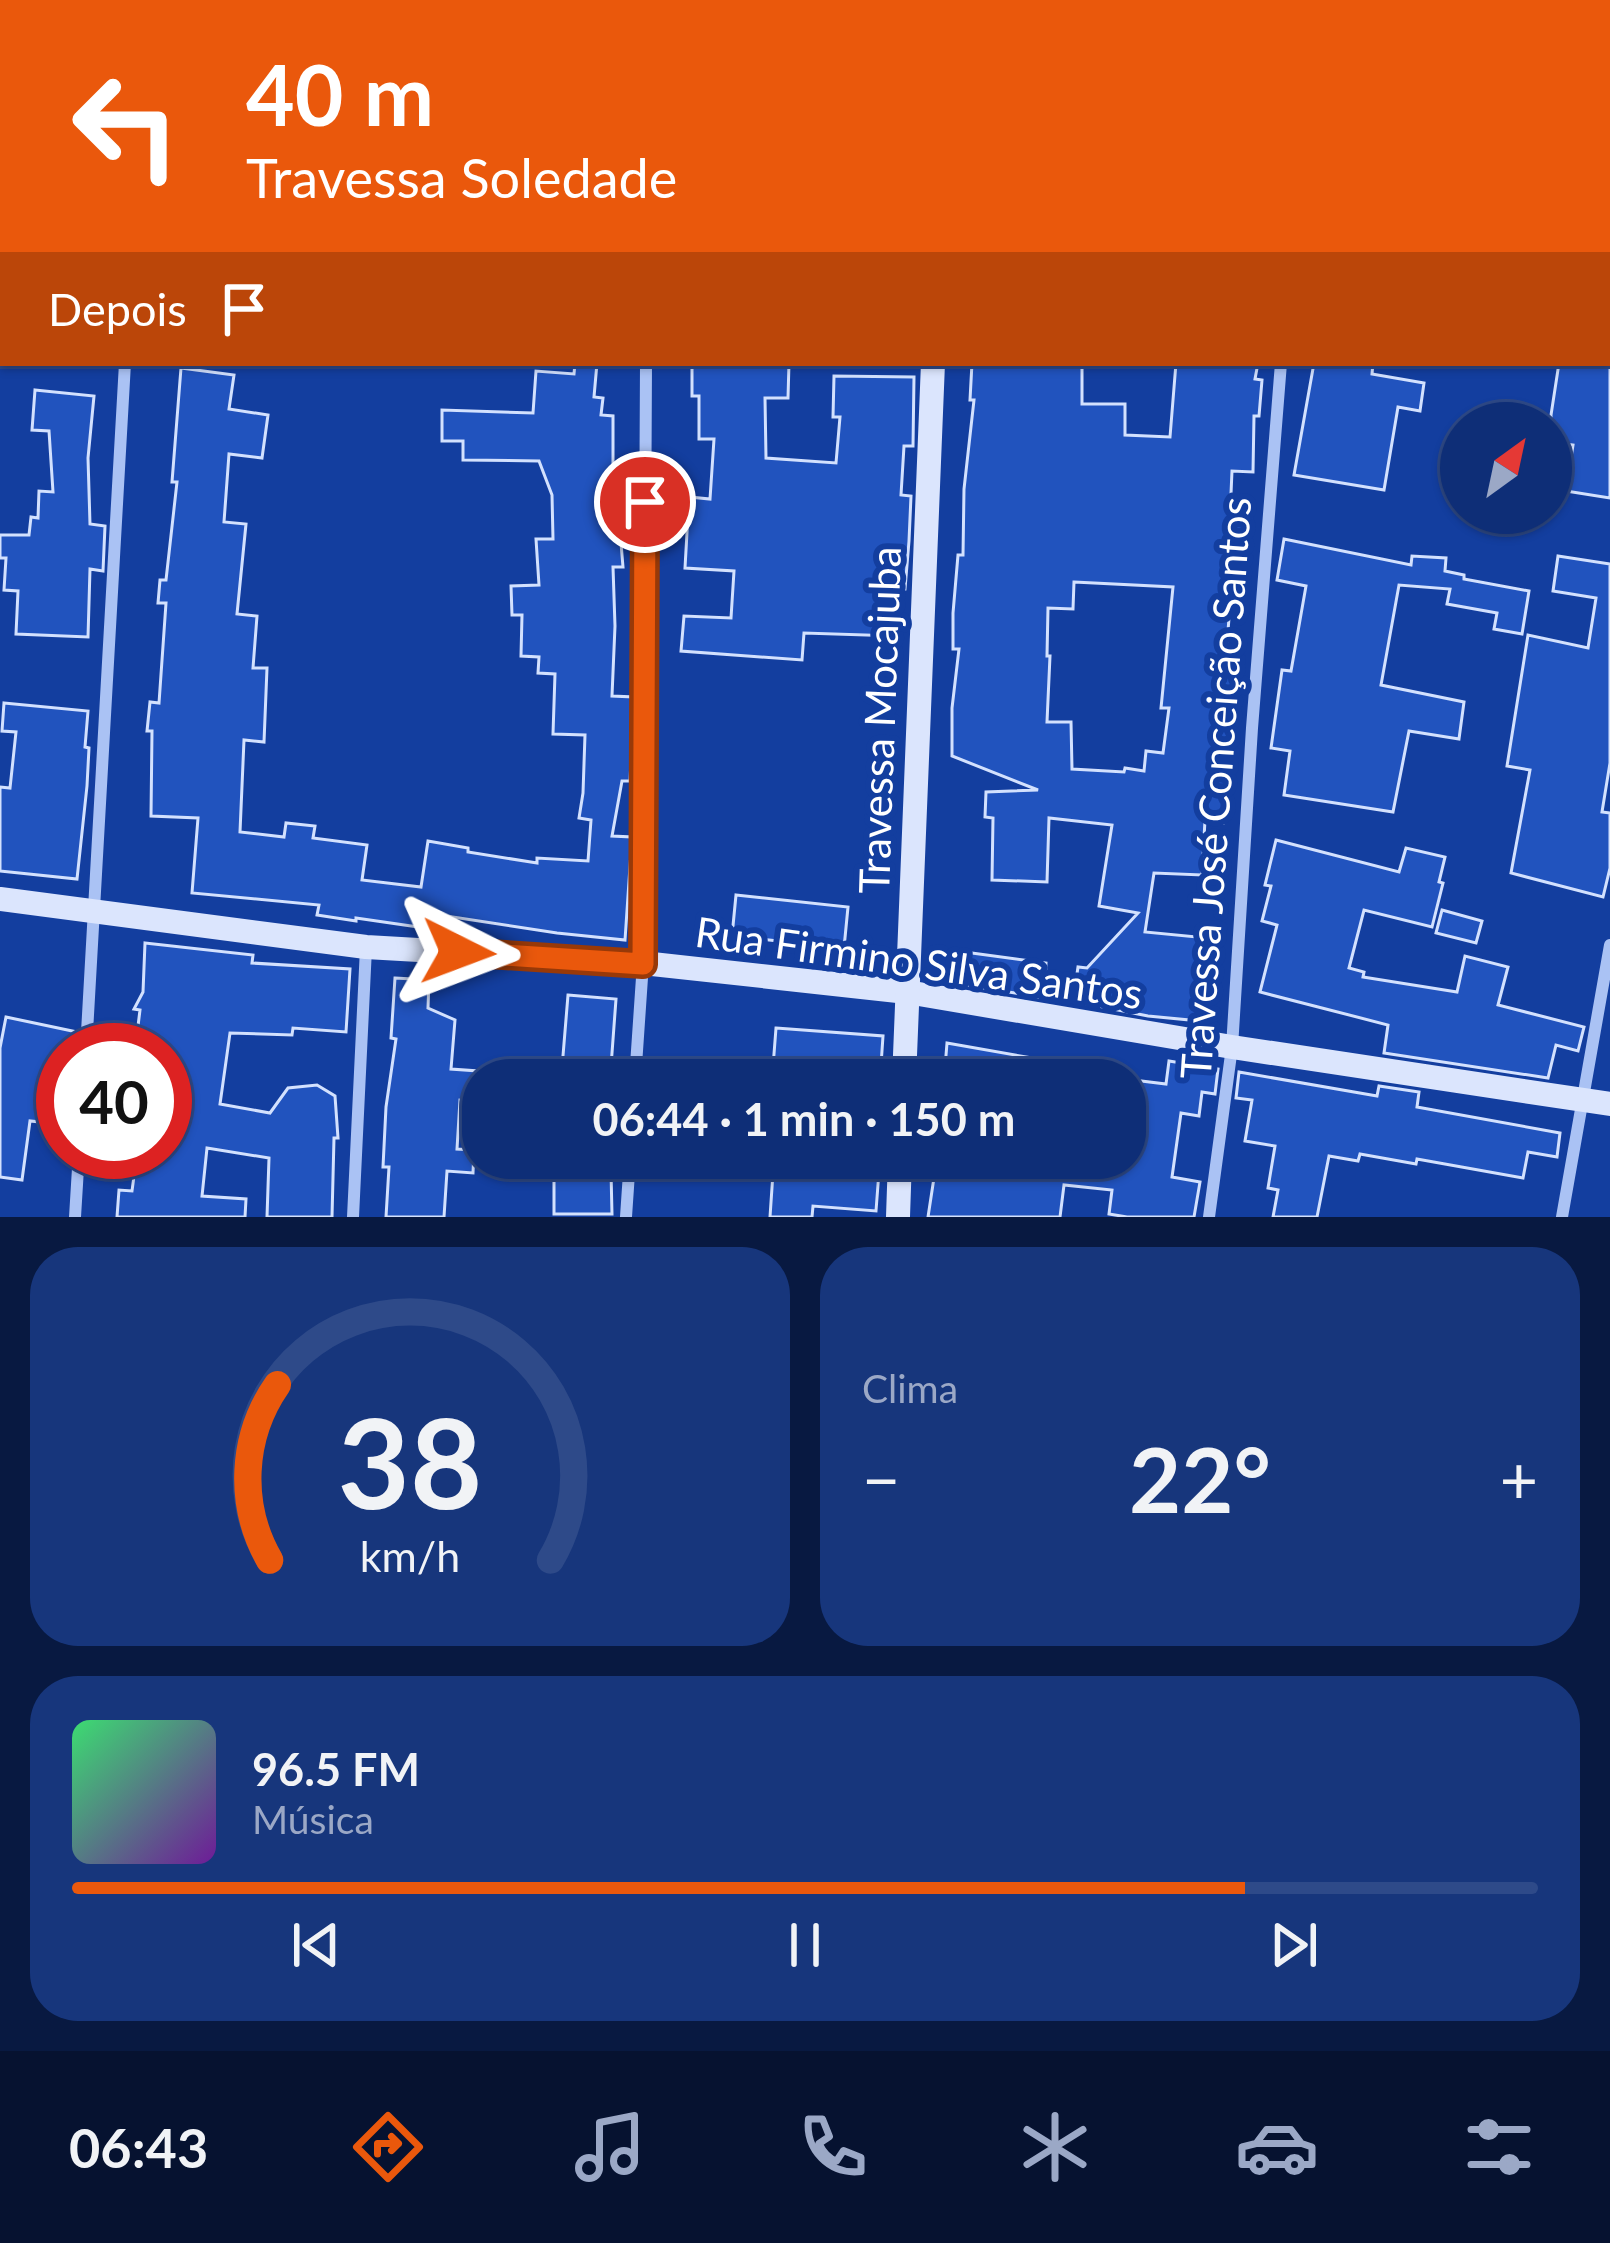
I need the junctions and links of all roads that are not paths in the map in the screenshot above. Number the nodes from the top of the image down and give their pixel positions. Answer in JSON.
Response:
{"nodes":[{"id":1,"x":125,"y":366,"type":"edge"},
{"id":2,"x":646,"y":366,"type":"edge"},
{"id":3,"x":933,"y":366,"type":"edge"},
{"id":4,"x":1281,"y":366,"type":"edge"},
{"id":5,"x":0,"y":899,"type":"edge"},
{"id":6,"x":95,"y":911,"type":"junction"},
{"id":7,"x":1610,"y":945,"type":"edge"},
{"id":8,"x":366,"y":946,"type":"junction"},
{"id":9,"x":643,"y":964,"type":"junction"},
{"id":10,"x":907,"y":992,"type":"junction"},
{"id":11,"x":88,"y":1023,"type":"edge"},
{"id":12,"x":1232,"y":1047,"type":"junction"},
{"id":13,"x":636,"y":1059,"type":"edge"},
{"id":14,"x":905,"y":1059,"type":"edge"},
{"id":15,"x":1598,"y":1101,"type":"edge"},
{"id":16,"x":78,"y":1179,"type":"edge"},
{"id":17,"x":629,"y":1179,"type":"edge"},
{"id":18,"x":899,"y":1179,"type":"edge"},
{"id":19,"x":75,"y":1217,"type":"edge"},
{"id":20,"x":353,"y":1217,"type":"edge"},
{"id":21,"x":626,"y":1217,"type":"edge"},
{"id":22,"x":898,"y":1217,"type":"edge"},
{"id":23,"x":1209,"y":1217,"type":"edge"},
{"id":24,"x":1562,"y":1217,"type":"edge"}],
"edges":[{"from":1,"to":6,"type":"street"},
{"from":2,"to":9,"type":"street"},
{"from":3,"to":10,"type":"street","name":"Travessa Mocajuba"},
{"from":4,"to":12,"type":"street","name":"Travessa José Conceição Santos"},
{"from":5,"to":6,"type":"street","name":"Rua Firmino Silva Santos"},
{"from":6,"to":8,"type":"street","name":"Rua Firmino Silva Santos"},
{"from":6,"to":11,"type":"street"},
{"from":7,"to":15,"type":"street"},
{"from":8,"to":9,"type":"street","name":"Rua Firmino Silva Santos"},
{"from":8,"to":20,"type":"street"},
{"from":9,"to":10,"type":"street","name":"Rua Firmino Silva Santos"},
{"from":9,"to":13,"type":"street"},
{"from":10,"to":12,"type":"street","name":"Rua Firmino Silva Santos"},
{"from":10,"to":14,"type":"street","name":"Travessa Mocajuba"},
{"from":12,"to":15,"type":"street","name":"Rua Firmino Silva Santos"},
{"from":12,"to":23,"type":"street","name":"Travessa José Conceição Santos"},
{"from":15,"to":24,"type":"street"},
{"from":16,"to":19,"type":"street"},
{"from":17,"to":21,"type":"street"},
{"from":18,"to":22,"type":"street"}]}
